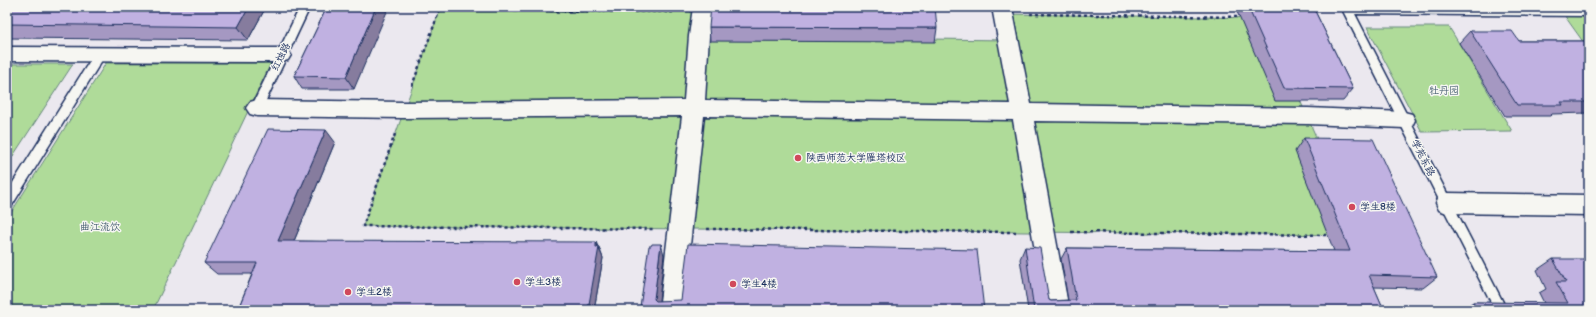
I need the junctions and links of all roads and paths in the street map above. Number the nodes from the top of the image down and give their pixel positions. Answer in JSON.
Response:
{"nodes":[{"id":1,"x":305,"y":7,"type":"edge"},
{"id":2,"x":1347,"y":9,"type":"edge"},
{"id":3,"x":703,"y":10,"type":"edge"},
{"id":4,"x":1002,"y":10,"type":"edge"},
{"id":5,"x":1589,"y":12,"type":"edge"},
{"id":6,"x":1248,"y":17,"type":"edge"},
{"id":7,"x":7,"y":54,"type":"edge"},
{"id":8,"x":100,"y":54,"type":"junction"},
{"id":9,"x":281,"y":55,"type":"junction"},
{"id":10,"x":257,"y":108,"type":"joint"},
{"id":11,"x":694,"y":108,"type":"junction"},
{"id":12,"x":403,"y":110,"type":"junction"},
{"id":13,"x":1022,"y":112,"type":"junction"},
{"id":14,"x":1404,"y":120,"type":"junction"},
{"id":15,"x":7,"y":203,"type":"edge"},
{"id":16,"x":1447,"y":203,"type":"junction"},
{"id":17,"x":1589,"y":205,"type":"edge"},
{"id":18,"x":681,"y":229,"type":"junction"},
{"id":19,"x":1044,"y":232,"type":"junction"},
{"id":20,"x":1335,"y":235,"type":"dead end"},
{"id":21,"x":1501,"y":309,"type":"edge"},
{"id":22,"x":671,"y":310,"type":"edge"},
{"id":23,"x":1057,"y":310,"type":"edge"}],
"edges":[{"from":1,"to":9,"type":"lane","name":"红烛路"},
{"from":2,"to":5,"type":"lane"},
{"from":2,"to":14,"type":"lane","name":"学苑东路"},
{"from":3,"to":11,"type":"street"},
{"from":3,"to":12,"type":"path"},
{"from":4,"to":6,"type":"path"},
{"from":4,"to":13,"type":"street"},
{"from":7,"to":8,"type":"street"},
{"from":8,"to":9,"type":"street"},
{"from":8,"to":15,"type":"lane"},
{"from":9,"to":10,"type":"lane","name":"红烛路"},
{"from":10,"to":12,"type":"street"},
{"from":11,"to":12,"type":"street"},
{"from":11,"to":13,"type":"street"},
{"from":11,"to":18,"type":"street"},
{"from":12,"to":18,"type":"path"},
{"from":13,"to":14,"type":"street"},
{"from":13,"to":19,"type":"street"},
{"from":14,"to":16,"type":"lane","name":"学苑东路"},
{"from":16,"to":17,"type":"street"},
{"from":16,"to":21,"type":"lane","name":"学苑东路"},
{"from":18,"to":19,"type":"path"},
{"from":18,"to":22,"type":"street"},
{"from":19,"to":20,"type":"path"},
{"from":19,"to":23,"type":"street"}]}
